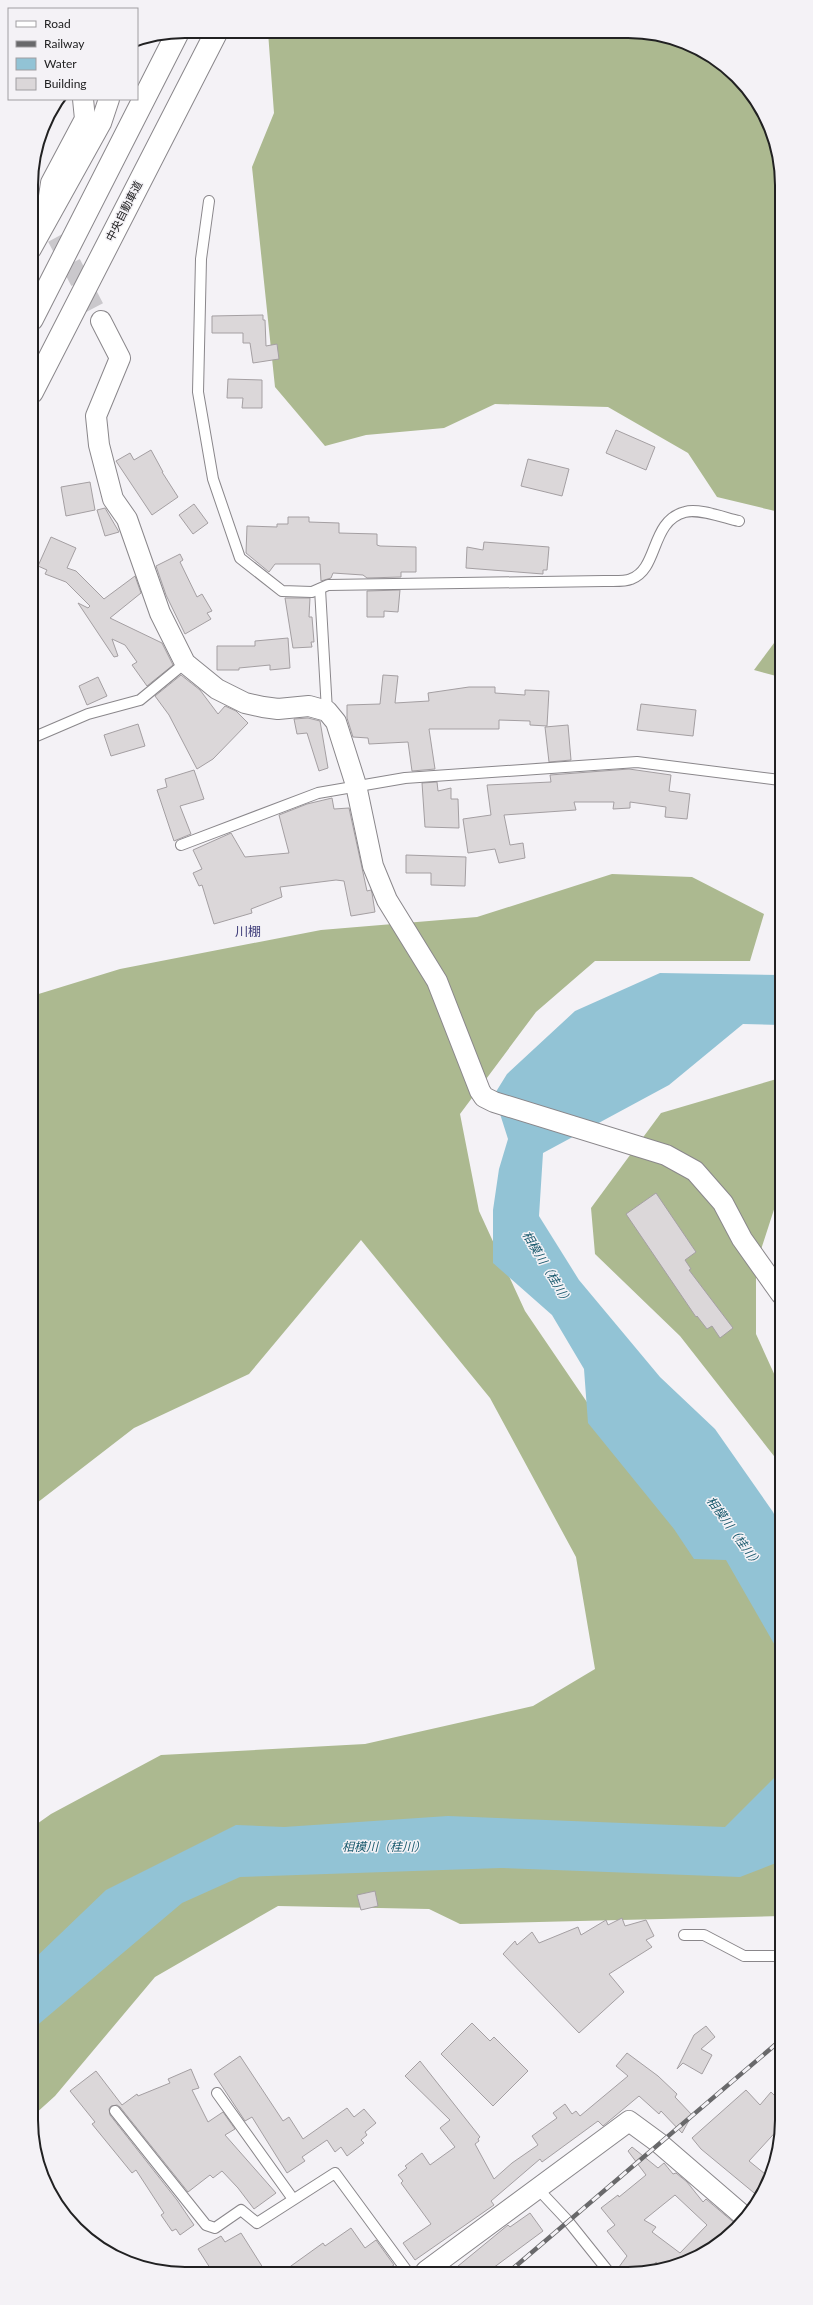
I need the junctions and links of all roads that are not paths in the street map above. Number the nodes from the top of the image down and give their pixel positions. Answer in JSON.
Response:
{"nodes":[{"id":1,"x":175,"y":38,"type":"edge"},
{"id":2,"x":213,"y":38,"type":"edge"},
{"id":3,"x":83,"y":100,"type":"edge"},
{"id":4,"x":108,"y":100,"type":"edge"},
{"id":5,"x":208,"y":201,"type":"dead end"},
{"id":6,"x":44,"y":225,"type":"edge"},
{"id":7,"x":38,"y":236,"type":"edge"},
{"id":8,"x":38,"y":307,"type":"edge"},
{"id":9,"x":101,"y":321,"type":"tunnel mouth"},
{"id":10,"x":38,"y":380,"type":"edge"},
{"id":11,"x":739,"y":521,"type":"dead end"},
{"id":12,"x":320,"y":589,"type":"junction"},
{"id":13,"x":186,"y":663,"type":"junction"},
{"id":14,"x":327,"y":711,"type":"junction"},
{"id":15,"x":38,"y":735,"type":"edge"},
{"id":16,"x":775,"y":779,"type":"edge"},
{"id":17,"x":356,"y":785,"type":"junction"},
{"id":18,"x":181,"y":844,"type":"dead end"},
{"id":19,"x":775,"y":1287,"type":"edge"},
{"id":20,"x":684,"y":1935,"type":"dead end"},
{"id":21,"x":775,"y":1954,"type":"edge"},
{"id":22,"x":217,"y":2093,"type":"dead end"},
{"id":23,"x":115,"y":2111,"type":"dead end"},
{"id":24,"x":538,"y":2189,"type":"junction"},
{"id":25,"x":293,"y":2199,"type":"junction"},
{"id":26,"x":741,"y":2214,"type":"edge"},
{"id":27,"x":405,"y":2267,"type":"edge"},
{"id":28,"x":431,"y":2267,"type":"edge"},
{"id":29,"x":605,"y":2267,"type":"edge"}],
"edges":[{"from":1,"to":8,"type":"highway"},
{"from":2,"to":10,"type":"highway","name":"中央自動車道"},
{"from":3,"to":6,"type":"street"},
{"from":4,"to":6,"type":"street"},
{"from":5,"to":12,"type":"lane"},
{"from":6,"to":7,"type":"street"},
{"from":9,"to":13,"type":"street"},
{"from":11,"to":12,"type":"lane"},
{"from":12,"to":14,"type":"lane"},
{"from":13,"to":14,"type":"street"},
{"from":13,"to":15,"type":"lane"},
{"from":14,"to":17,"type":"street"},
{"from":16,"to":17,"type":"lane"},
{"from":17,"to":18,"type":"lane"},
{"from":17,"to":19,"type":"street"},
{"from":20,"to":21,"type":"lane"},
{"from":22,"to":25,"type":"lane"},
{"from":23,"to":25,"type":"lane"},
{"from":24,"to":26,"type":"street"},
{"from":24,"to":28,"type":"street"},
{"from":24,"to":29,"type":"lane"},
{"from":25,"to":27,"type":"lane"}]}
